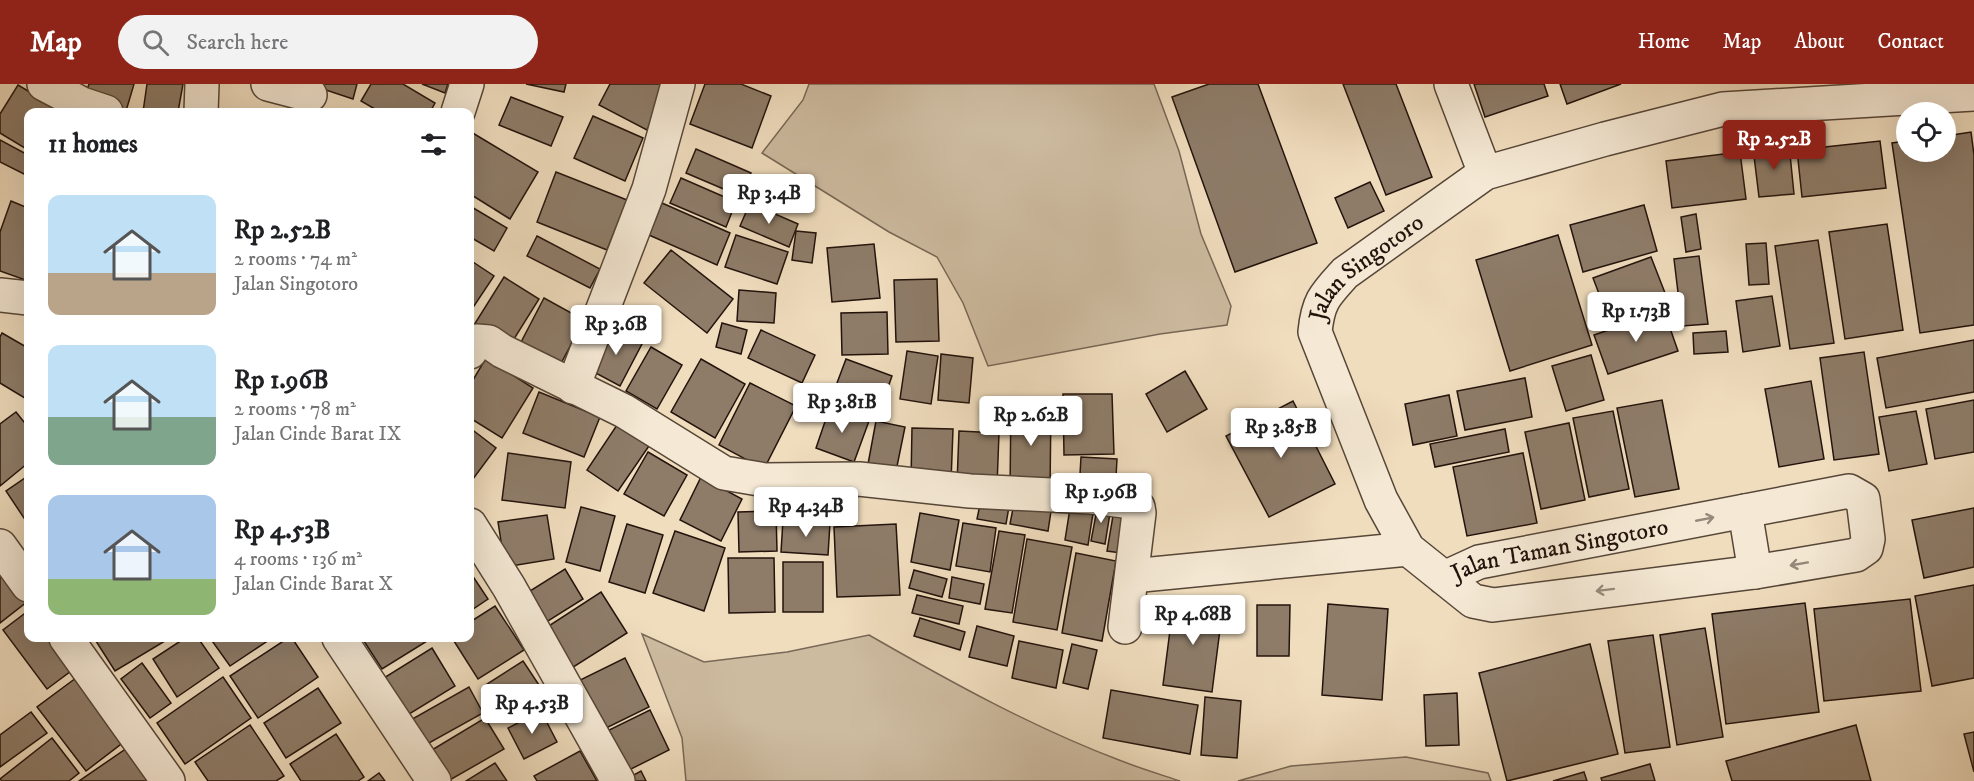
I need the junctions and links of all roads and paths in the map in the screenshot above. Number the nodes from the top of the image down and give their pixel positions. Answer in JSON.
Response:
{"nodes":[{"id":1,"x":44,"y":84,"type":"edge"},
{"id":2,"x":202,"y":84,"type":"edge"},
{"id":3,"x":268,"y":84,"type":"edge"},
{"id":4,"x":467,"y":84,"type":"edge"},
{"id":5,"x":678,"y":84,"type":"edge"},
{"id":6,"x":1450,"y":84,"type":"edge"},
{"id":7,"x":1974,"y":94,"type":"edge"},
{"id":8,"x":310,"y":95,"type":"dead end"},
{"id":9,"x":94,"y":108,"type":"edge"},
{"id":10,"x":201,"y":108,"type":"edge"},
{"id":11,"x":459,"y":108,"type":"edge"},
{"id":12,"x":1485,"y":173,"type":"junction"},
{"id":13,"x":0,"y":295,"type":"edge"},
{"id":14,"x":24,"y":298,"type":"edge"},
{"id":15,"x":474,"y":346,"type":"edge"},
{"id":16,"x":573,"y":387,"type":"junction"},
{"id":17,"x":1745,"y":511,"type":"junction"},
{"id":18,"x":474,"y":531,"type":"edge"},
{"id":19,"x":0,"y":546,"type":"edge"},
{"id":20,"x":1408,"y":549,"type":"junction"},
{"id":21,"x":1755,"y":572,"type":"junction"},
{"id":22,"x":1131,"y":576,"type":"junction"},
{"id":23,"x":1444,"y":578,"type":"junction"},
{"id":24,"x":24,"y":579,"type":"edge"},
{"id":25,"x":1125,"y":627,"type":"dead end"},
{"id":26,"x":69,"y":642,"type":"edge"},
{"id":27,"x":342,"y":642,"type":"edge"},
{"id":28,"x":168,"y":781,"type":"edge"},
{"id":29,"x":434,"y":781,"type":"edge"},
{"id":30,"x":618,"y":781,"type":"edge"}],
"edges":[{"from":1,"to":9,"type":"street"},
{"from":2,"to":10,"type":"street"},
{"from":3,"to":8,"type":"street"},
{"from":4,"to":11,"type":"street"},
{"from":5,"to":16,"type":"street"},
{"from":6,"to":12,"type":"street"},
{"from":7,"to":12,"type":"street","name":"Jalan Singotoro"},
{"from":12,"to":20,"type":"street","name":"Jalan Singotoro"},
{"from":13,"to":14,"type":"street"},
{"from":15,"to":16,"type":"street"},
{"from":16,"to":22,"type":"street"},
{"from":17,"to":21,"type":"street"},
{"from":17,"to":21,"type":"street","name":"Jalan Taman Singotoro","one_way":true},
{"from":23,"to":17,"type":"street","name":"Jalan Taman Singotoro","one_way":true},
{"from":18,"to":30,"type":"street"},
{"from":19,"to":24,"type":"street"},
{"from":20,"to":22,"type":"street"},
{"from":20,"to":23,"type":"street","name":"Jalan Singotoro"},
{"from":21,"to":23,"type":"street","name":"Jalan Taman Singotoro","one_way":true},
{"from":22,"to":25,"type":"street"},
{"from":26,"to":28,"type":"street"},
{"from":27,"to":29,"type":"street"}]}
